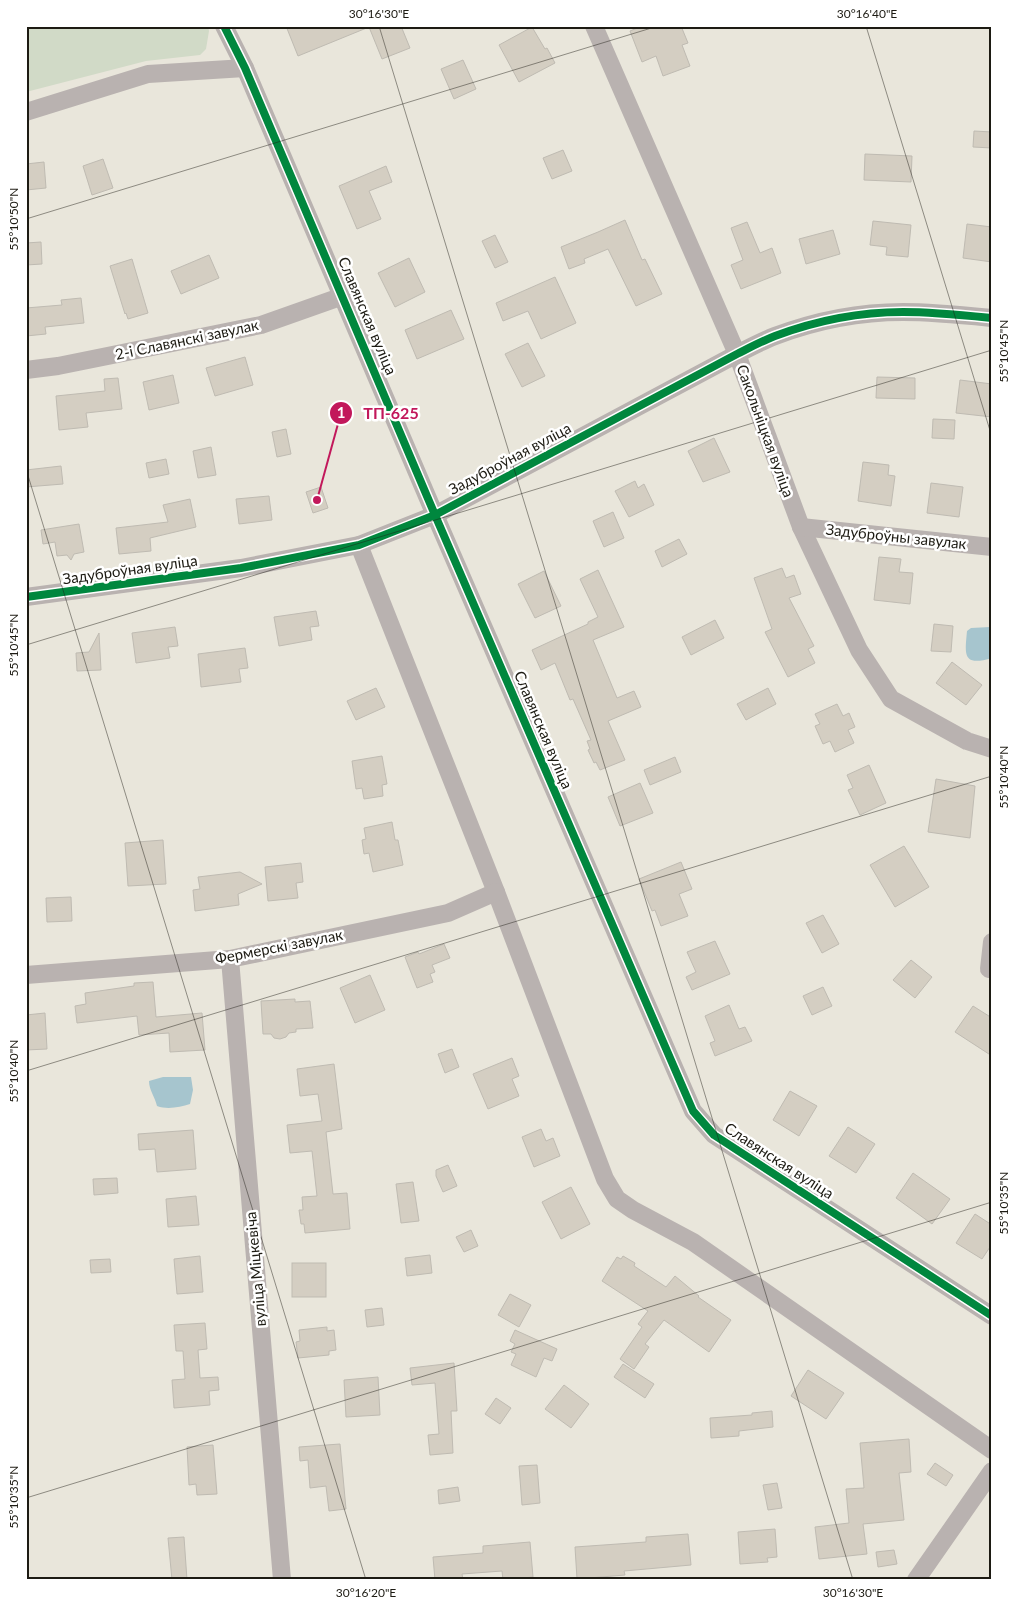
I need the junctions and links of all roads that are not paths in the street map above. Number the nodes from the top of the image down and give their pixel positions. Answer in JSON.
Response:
{"nodes":[{"id":1,"x":224,"y":26,"type":"edge"},
{"id":2,"x":594,"y":26,"type":"edge"},
{"id":3,"x":245,"y":68,"type":"junction"},
{"id":4,"x":26,"y":112,"type":"edge"},
{"id":5,"x":344,"y":296,"type":"junction"},
{"id":6,"x":992,"y":318,"type":"edge"},
{"id":7,"x":736,"y":354,"type":"junction"},
{"id":8,"x":26,"y":370,"type":"edge"},
{"id":9,"x":435,"y":515,"type":"junction"},
{"id":10,"x":801,"y":528,"type":"junction"},
{"id":11,"x":359,"y":545,"type":"junction"},
{"id":12,"x":992,"y":547,"type":"edge"},
{"id":13,"x":26,"y":597,"type":"edge"},
{"id":14,"x":992,"y":749,"type":"edge"},
{"id":15,"x":496,"y":892,"type":"junction"},
{"id":16,"x":992,"y":942,"type":"edge"},
{"id":17,"x":230,"y":959,"type":"junction"},
{"id":18,"x":989,"y":969,"type":"dead end"},
{"id":19,"x":26,"y":975,"type":"edge"},
{"id":20,"x":992,"y":1316,"type":"edge"},
{"id":21,"x":992,"y":1450,"type":"edge"},
{"id":22,"x":992,"y":1472,"type":"edge"},
{"id":23,"x":282,"y":1580,"type":"edge"},
{"id":24,"x":916,"y":1580,"type":"edge"}],
"edges":[{"from":1,"to":3,"type":"street","name":"Славянская вуліца"},
{"from":2,"to":7,"type":"street","name":"Сакольніцкая вуліца"},
{"from":3,"to":4,"type":"street"},
{"from":3,"to":5,"type":"street","name":"Славянская вуліца"},
{"from":5,"to":8,"type":"street","name":"2-і Славянскі завулак"},
{"from":5,"to":9,"type":"street","name":"Славянская вуліца"},
{"from":6,"to":7,"type":"street","name":"Задуброўная вуліца"},
{"from":7,"to":9,"type":"street","name":"Задуброўная вуліца"},
{"from":7,"to":10,"type":"street","name":"Сакольніцкая вуліца"},
{"from":9,"to":11,"type":"street","name":"Задуброўная вуліца"},
{"from":9,"to":20,"type":"street","name":"Славянская вуліца"},
{"from":10,"to":12,"type":"street","name":"Задуброўны завулак"},
{"from":10,"to":14,"type":"street","name":"Сакольніцкая вуліца"},
{"from":11,"to":13,"type":"street","name":"Задуброўная вуліца"},
{"from":11,"to":15,"type":"street"},
{"from":15,"to":17,"type":"street","name":"Фермерскі завулак"},
{"from":15,"to":21,"type":"street"},
{"from":16,"to":18,"type":"street"},
{"from":17,"to":19,"type":"street","name":"Фермерскі завулак"},
{"from":17,"to":23,"type":"street","name":"вуліца Міцкевіча"},
{"from":22,"to":24,"type":"street"}]}
